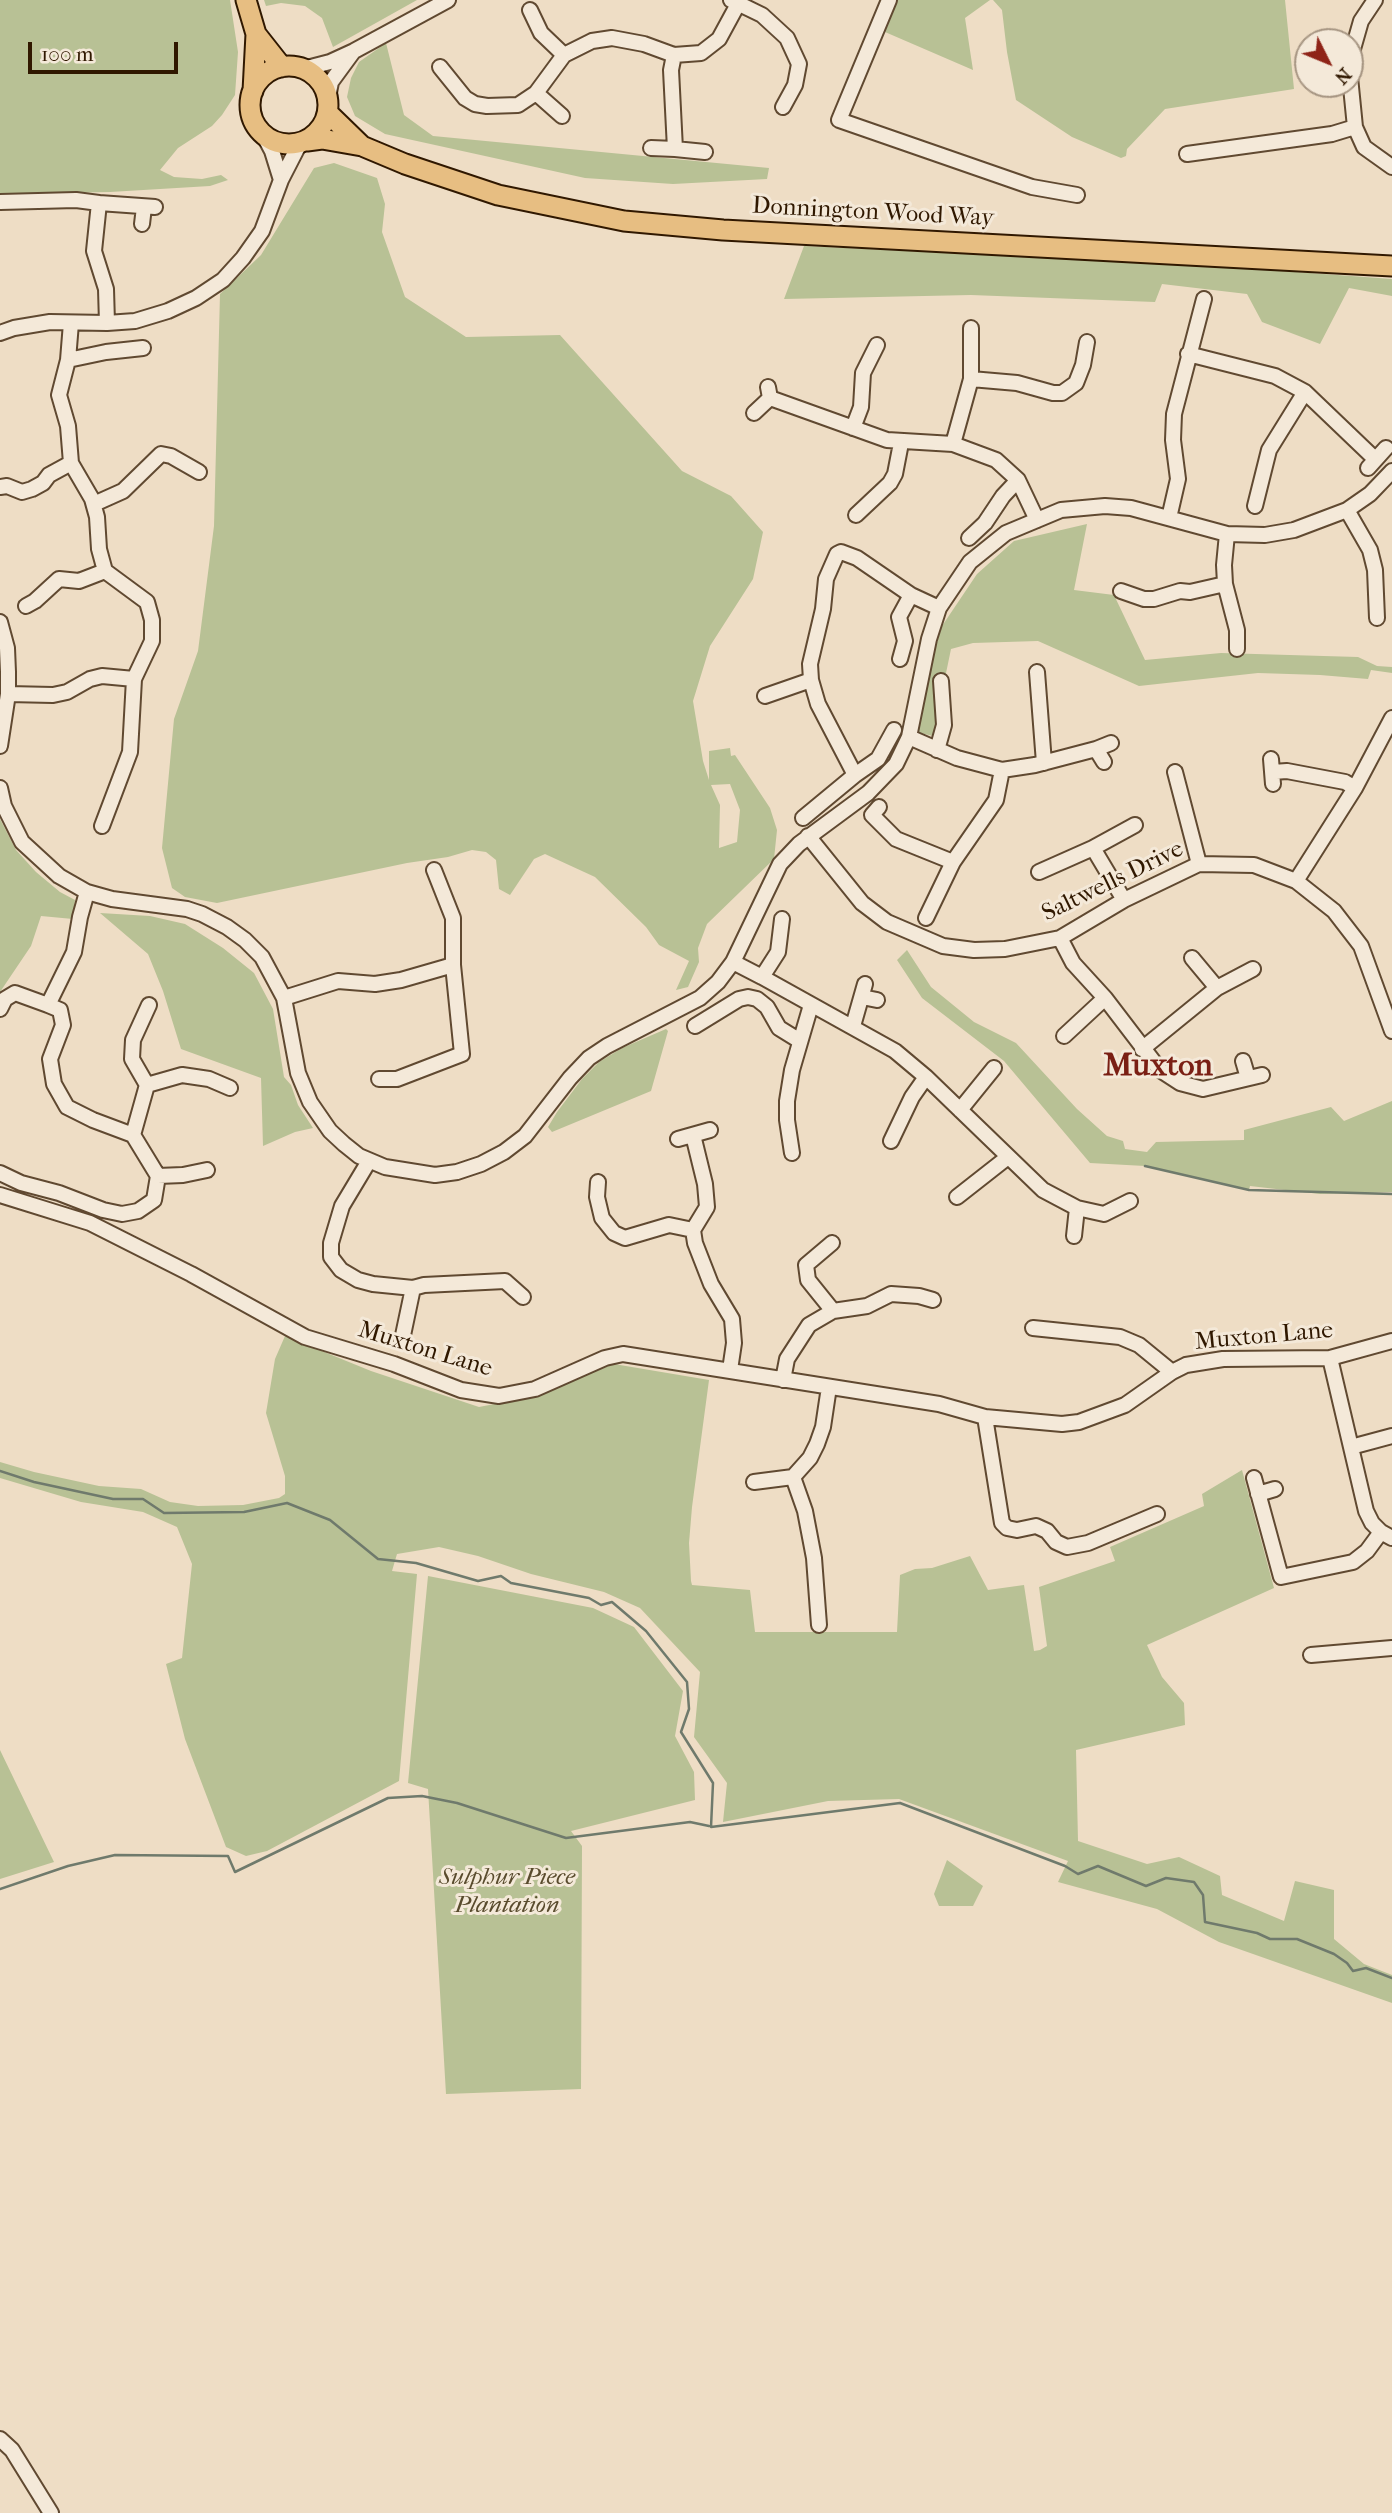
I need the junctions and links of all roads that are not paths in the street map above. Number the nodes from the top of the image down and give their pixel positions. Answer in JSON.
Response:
{"nodes":[{"id":1,"x":448,"y":0,"type":"edge"},
{"id":2,"x":889,"y":0,"type":"edge"},
{"id":3,"x":1376,"y":0,"type":"edge"},
{"id":4,"x":734,"y":2,"type":"edge"},
{"id":5,"x":248,"y":7,"type":"edge"},
{"id":6,"x":530,"y":10,"type":"dead end"},
{"id":7,"x":1360,"y":28,"type":"edge"},
{"id":8,"x":256,"y":34,"type":"junction"},
{"id":9,"x":354,"y":51,"type":"junction"},
{"id":10,"x":564,"y":55,"type":"junction"},
{"id":11,"x":674,"y":55,"type":"junction"},
{"id":12,"x":282,"y":67,"type":"junction"},
{"id":13,"x":440,"y":67,"type":"dead end"},
{"id":14,"x":303,"y":69,"type":"junction"},
{"id":15,"x":253,"y":91,"type":"junction"},
{"id":16,"x":536,"y":93,"type":"junction"},
{"id":17,"x":1352,"y":98,"type":"edge"},
{"id":18,"x":328,"y":106,"type":"junction"},
{"id":19,"x":783,"y":107,"type":"dead end"},
{"id":20,"x":560,"y":108,"type":"dead end"},
{"id":21,"x":1355,"y":127,"type":"junction"},
{"id":22,"x":264,"y":136,"type":"junction"},
{"id":23,"x":303,"y":142,"type":"junction"},
{"id":24,"x":362,"y":146,"type":"junction"},
{"id":25,"x":651,"y":148,"type":"dead end"},
{"id":26,"x":675,"y":149,"type":"junction"},
{"id":27,"x":705,"y":152,"type":"dead end"},
{"id":28,"x":1187,"y":154,"type":"dead end"},
{"id":29,"x":1392,"y":167,"type":"edge"},
{"id":30,"x":281,"y":180,"type":"junction"},
{"id":31,"x":1077,"y":195,"type":"dead end"},
{"id":32,"x":0,"y":202,"type":"edge"},
{"id":33,"x":99,"y":204,"type":"junction"},
{"id":34,"x":142,"y":224,"type":"dead end"},
{"id":35,"x":1392,"y":266,"type":"edge"},
{"id":36,"x":1204,"y":299,"type":"dead end"},
{"id":37,"x":71,"y":323,"type":"junction"},
{"id":38,"x":107,"y":323,"type":"junction"},
{"id":39,"x":971,"y":328,"type":"dead end"},
{"id":40,"x":0,"y":333,"type":"edge"},
{"id":41,"x":1087,"y":342,"type":"dead end"},
{"id":42,"x":877,"y":345,"type":"dead end"},
{"id":43,"x":144,"y":348,"type":"dead end"},
{"id":44,"x":1188,"y":354,"type":"junction"},
{"id":45,"x":68,"y":360,"type":"junction"},
{"id":46,"x":971,"y":379,"type":"junction"},
{"id":47,"x":1305,"y":392,"type":"junction"},
{"id":48,"x":754,"y":413,"type":"dead end"},
{"id":49,"x":853,"y":428,"type":"junction"},
{"id":50,"x":901,"y":443,"type":"junction"},
{"id":51,"x":953,"y":444,"type":"junction"},
{"id":52,"x":1387,"y":448,"type":"dead end"},
{"id":53,"x":71,"y":463,"type":"junction"},
{"id":54,"x":1392,"y":471,"type":"edge"},
{"id":55,"x":199,"y":472,"type":"dead end"},
{"id":56,"x":1018,"y":480,"type":"junction"},
{"id":57,"x":0,"y":487,"type":"edge"},
{"id":58,"x":94,"y":505,"type":"junction"},
{"id":59,"x":1255,"y":506,"type":"dead end"},
{"id":60,"x":1347,"y":510,"type":"junction"},
{"id":61,"x":856,"y":515,"type":"dead end"},
{"id":62,"x":1169,"y":518,"type":"junction"},
{"id":63,"x":1037,"y":520,"type":"junction"},
{"id":64,"x":1227,"y":534,"type":"junction"},
{"id":65,"x":969,"y":538,"type":"dead end"},
{"id":66,"x":106,"y":571,"type":"junction"},
{"id":67,"x":1225,"y":584,"type":"junction"},
{"id":68,"x":1121,"y":591,"type":"dead end"},
{"id":69,"x":911,"y":594,"type":"junction"},
{"id":70,"x":26,"y":606,"type":"dead end"},
{"id":71,"x":939,"y":608,"type":"junction"},
{"id":72,"x":1382,"y":611,"type":"edge"},
{"id":73,"x":0,"y":622,"type":"edge"},
{"id":74,"x":1242,"y":641,"type":"dead end"},
{"id":75,"x":900,"y":659,"type":"dead end"},
{"id":76,"x":1037,"y":672,"type":"dead end"},
{"id":77,"x":134,"y":679,"type":"junction"},
{"id":78,"x":811,"y":680,"type":"junction"},
{"id":79,"x":941,"y":681,"type":"dead end"},
{"id":80,"x":770,"y":690,"type":"dead end"},
{"id":81,"x":8,"y":694,"type":"junction"},
{"id":82,"x":1390,"y":727,"type":"edge"},
{"id":83,"x":894,"y":730,"type":"dead end"},
{"id":84,"x":908,"y":737,"type":"junction"},
{"id":85,"x":1111,"y":743,"type":"dead end"},
{"id":86,"x":0,"y":746,"type":"edge"},
{"id":87,"x":937,"y":750,"type":"junction"},
{"id":88,"x":1044,"y":763,"type":"junction"},
{"id":89,"x":1002,"y":770,"type":"junction"},
{"id":90,"x":1273,"y":771,"type":"dead end"},
{"id":91,"x":1175,"y":772,"type":"dead end"},
{"id":92,"x":855,"y":775,"type":"junction"},
{"id":93,"x":0,"y":788,"type":"edge"},
{"id":94,"x":1355,"y":788,"type":"junction"},
{"id":95,"x":872,"y":815,"type":"dead end"},
{"id":96,"x":803,"y":818,"type":"dead end"},
{"id":97,"x":1129,"y":825,"type":"dead end"},
{"id":98,"x":102,"y":826,"type":"dead end"},
{"id":99,"x":808,"y":836,"type":"junction"},
{"id":100,"x":1093,"y":848,"type":"junction"},
{"id":101,"x":953,"y":862,"type":"junction"},
{"id":102,"x":1199,"y":864,"type":"junction"},
{"id":103,"x":434,"y":870,"type":"dead end"},
{"id":104,"x":1039,"y":872,"type":"dead end"},
{"id":105,"x":1296,"y":881,"type":"junction"},
{"id":106,"x":87,"y":892,"type":"junction"},
{"id":107,"x":1124,"y":900,"type":"junction"},
{"id":108,"x":926,"y":918,"type":"dead end"},
{"id":109,"x":782,"y":919,"type":"dead end"},
{"id":110,"x":1060,"y":938,"type":"junction"},
{"id":111,"x":1192,"y":958,"type":"dead end"},
{"id":112,"x":733,"y":962,"type":"junction"},
{"id":113,"x":453,"y":964,"type":"junction"},
{"id":114,"x":1253,"y":969,"type":"dead end"},
{"id":115,"x":762,"y":976,"type":"junction"},
{"id":116,"x":1217,"y":988,"type":"junction"},
{"id":117,"x":284,"y":998,"type":"junction"},
{"id":118,"x":1105,"y":998,"type":"junction"},
{"id":119,"x":877,"y":1000,"type":"dead end"},
{"id":120,"x":48,"y":1005,"type":"junction"},
{"id":121,"x":149,"y":1005,"type":"dead end"},
{"id":122,"x":811,"y":1005,"type":"junction"},
{"id":123,"x":0,"y":1009,"type":"edge"},
{"id":124,"x":705,"y":1025,"type":"dead end"},
{"id":125,"x":853,"y":1027,"type":"junction"},
{"id":126,"x":1392,"y":1031,"type":"edge"},
{"id":127,"x":1064,"y":1036,"type":"dead end"},
{"id":128,"x":800,"y":1041,"type":"junction"},
{"id":129,"x":1142,"y":1049,"type":"junction"},
{"id":130,"x":1243,"y":1061,"type":"dead end"},
{"id":131,"x":994,"y":1068,"type":"dead end"},
{"id":132,"x":926,"y":1077,"type":"junction"},
{"id":133,"x":379,"y":1079,"type":"dead end"},
{"id":134,"x":148,"y":1085,"type":"junction"},
{"id":135,"x":230,"y":1087,"type":"dead end"},
{"id":136,"x":960,"y":1110,"type":"junction"},
{"id":137,"x":710,"y":1130,"type":"dead end"},
{"id":138,"x":891,"y":1130,"type":"dead end"},
{"id":139,"x":133,"y":1135,"type":"junction"},
{"id":140,"x":693,"y":1135,"type":"junction"},
{"id":141,"x":678,"y":1139,"type":"dead end"},
{"id":142,"x":794,"y":1157,"type":"dead end"},
{"id":143,"x":1008,"y":1157,"type":"junction"},
{"id":144,"x":369,"y":1161,"type":"junction"},
{"id":145,"x":207,"y":1170,"type":"dead end"},
{"id":146,"x":0,"y":1173,"type":"edge"},
{"id":147,"x":158,"y":1176,"type":"junction"},
{"id":148,"x":598,"y":1182,"type":"dead end"},
{"id":149,"x":0,"y":1195,"type":"edge"},
{"id":150,"x":957,"y":1197,"type":"dead end"},
{"id":151,"x":1130,"y":1201,"type":"dead end"},
{"id":152,"x":1077,"y":1208,"type":"junction"},
{"id":153,"x":693,"y":1230,"type":"junction"},
{"id":154,"x":1074,"y":1236,"type":"dead end"},
{"id":155,"x":832,"y":1243,"type":"dead end"},
{"id":156,"x":413,"y":1288,"type":"junction"},
{"id":157,"x":523,"y":1297,"type":"dead end"},
{"id":158,"x":926,"y":1298,"type":"dead end"},
{"id":159,"x":833,"y":1311,"type":"junction"},
{"id":160,"x":1033,"y":1328,"type":"dead end"},
{"id":161,"x":402,"y":1340,"type":"dead end"},
{"id":162,"x":1392,"y":1341,"type":"edge"},
{"id":163,"x":1330,"y":1357,"type":"junction"},
{"id":164,"x":730,"y":1370,"type":"junction"},
{"id":165,"x":1172,"y":1372,"type":"junction"},
{"id":166,"x":783,"y":1380,"type":"junction"},
{"id":167,"x":829,"y":1387,"type":"junction"},
{"id":168,"x":985,"y":1417,"type":"junction"},
{"id":169,"x":1392,"y":1436,"type":"edge"},
{"id":170,"x":1351,"y":1447,"type":"junction"},
{"id":171,"x":793,"y":1477,"type":"junction"},
{"id":172,"x":1254,"y":1478,"type":"dead end"},
{"id":173,"x":754,"y":1482,"type":"dead end"},
{"id":174,"x":1275,"y":1489,"type":"dead end"},
{"id":175,"x":1258,"y":1494,"type":"junction"},
{"id":176,"x":1157,"y":1514,"type":"dead end"},
{"id":177,"x":1386,"y":1535,"type":"edge"},
{"id":178,"x":818,"y":1601,"type":"junction"},
{"id":179,"x":801,"y":1602,"type":"dead end"},
{"id":180,"x":819,"y":1625,"type":"dead end"},
{"id":181,"x":1392,"y":1648,"type":"edge"},
{"id":182,"x":1321,"y":1659,"type":"dead end"},
{"id":183,"x":0,"y":2439,"type":"edge"},
{"id":184,"x":51,"y":2513,"type":"edge"}],
"edges":[{"from":1,"to":9,"type":"street"},
{"from":2,"to":31,"type":"street"},
{"from":3,"to":7,"type":"street"},
{"from":4,"to":11,"type":"street"},
{"from":4,"to":19,"type":"street"},
{"from":5,"to":8,"type":"main road"},
{"from":6,"to":10,"type":"street"},
{"from":8,"to":12,"type":"main road"},
{"from":8,"to":15,"type":"main road"},
{"from":9,"to":14,"type":"street"},
{"from":9,"to":18,"type":"street"},
{"from":10,"to":11,"type":"street"},
{"from":10,"to":16,"type":"street"},
{"from":11,"to":26,"type":"street"},
{"from":12,"to":14,"type":"main road"},
{"from":12,"to":15,"type":"main road"},
{"from":13,"to":16,"type":"street"},
{"from":14,"to":18,"type":"main road"},
{"from":15,"to":22,"type":"main road"},
{"from":16,"to":20,"type":"street"},
{"from":17,"to":21,"type":"street"},
{"from":18,"to":23,"type":"main road"},
{"from":18,"to":24,"type":"main road","name":"Donnington Wood Way"},
{"from":21,"to":28,"type":"street"},
{"from":21,"to":29,"type":"street"},
{"from":22,"to":23,"type":"main road"},
{"from":22,"to":30,"type":"street"},
{"from":23,"to":24,"type":"main road","name":"Donnington Wood Way"},
{"from":23,"to":30,"type":"street"},
{"from":24,"to":35,"type":"main road","name":"Donnington Wood Way"},
{"from":25,"to":26,"type":"street"},
{"from":26,"to":27,"type":"street"},
{"from":30,"to":38,"type":"street"},
{"from":32,"to":33,"type":"street"},
{"from":33,"to":34,"type":"street"},
{"from":33,"to":38,"type":"street"},
{"from":36,"to":44,"type":"street"},
{"from":37,"to":38,"type":"street"},
{"from":37,"to":40,"type":"street"},
{"from":37,"to":45,"type":"street"},
{"from":39,"to":46,"type":"street"},
{"from":41,"to":46,"type":"street"},
{"from":42,"to":49,"type":"street"},
{"from":43,"to":45,"type":"street"},
{"from":44,"to":47,"type":"street"},
{"from":44,"to":62,"type":"street"},
{"from":45,"to":53,"type":"street"},
{"from":46,"to":51,"type":"street"},
{"from":47,"to":52,"type":"street"},
{"from":47,"to":59,"type":"street"},
{"from":48,"to":49,"type":"street"},
{"from":49,"to":50,"type":"street"},
{"from":50,"to":51,"type":"street"},
{"from":50,"to":61,"type":"street"},
{"from":51,"to":56,"type":"street"},
{"from":53,"to":57,"type":"street"},
{"from":53,"to":58,"type":"street"},
{"from":54,"to":60,"type":"street"},
{"from":55,"to":58,"type":"street"},
{"from":56,"to":63,"type":"street"},
{"from":56,"to":65,"type":"street"},
{"from":58,"to":66,"type":"street"},
{"from":60,"to":64,"type":"street"},
{"from":60,"to":72,"type":"street"},
{"from":62,"to":63,"type":"street"},
{"from":62,"to":64,"type":"street"},
{"from":63,"to":71,"type":"street"},
{"from":64,"to":67,"type":"street"},
{"from":66,"to":70,"type":"street"},
{"from":66,"to":77,"type":"street"},
{"from":67,"to":68,"type":"street"},
{"from":67,"to":74,"type":"street"},
{"from":69,"to":71,"type":"street"},
{"from":69,"to":75,"type":"street"},
{"from":69,"to":78,"type":"street"},
{"from":71,"to":84,"type":"street"},
{"from":73,"to":81,"type":"street"},
{"from":76,"to":88,"type":"street"},
{"from":77,"to":81,"type":"street"},
{"from":77,"to":98,"type":"street"},
{"from":78,"to":80,"type":"street"},
{"from":78,"to":92,"type":"street"},
{"from":79,"to":87,"type":"street"},
{"from":81,"to":86,"type":"street"},
{"from":82,"to":94,"type":"street"},
{"from":83,"to":92,"type":"street"},
{"from":84,"to":87,"type":"street"},
{"from":84,"to":99,"type":"street"},
{"from":85,"to":88,"type":"street"},
{"from":87,"to":89,"type":"street"},
{"from":88,"to":89,"type":"street"},
{"from":89,"to":101,"type":"street"},
{"from":90,"to":94,"type":"street"},
{"from":91,"to":102,"type":"street"},
{"from":92,"to":96,"type":"street"},
{"from":93,"to":106,"type":"street"},
{"from":94,"to":105,"type":"street"},
{"from":95,"to":101,"type":"street"},
{"from":97,"to":100,"type":"street"},
{"from":99,"to":110,"type":"street","name":"Saltwells Drive"},
{"from":99,"to":112,"type":"street"},
{"from":100,"to":104,"type":"street"},
{"from":100,"to":107,"type":"street"},
{"from":101,"to":108,"type":"street"},
{"from":102,"to":105,"type":"street","name":"Saltwells Drive"},
{"from":102,"to":107,"type":"street","name":"Saltwells Drive"},
{"from":103,"to":113,"type":"street"},
{"from":105,"to":126,"type":"street","name":"Saltwells Drive"},
{"from":106,"to":117,"type":"street"},
{"from":106,"to":120,"type":"street"},
{"from":107,"to":110,"type":"street","name":"Saltwells Drive"},
{"from":109,"to":115,"type":"street"},
{"from":110,"to":118,"type":"street"},
{"from":111,"to":116,"type":"street"},
{"from":112,"to":115,"type":"street"},
{"from":112,"to":144,"type":"street"},
{"from":113,"to":117,"type":"street"},
{"from":113,"to":133,"type":"street"},
{"from":114,"to":116,"type":"street"},
{"from":115,"to":122,"type":"street"},
{"from":116,"to":129,"type":"street"},
{"from":117,"to":144,"type":"street"},
{"from":118,"to":127,"type":"street"},
{"from":118,"to":129,"type":"street"},
{"from":119,"to":125,"type":"street"},
{"from":120,"to":123,"type":"street"},
{"from":120,"to":139,"type":"street"},
{"from":121,"to":134,"type":"street"},
{"from":122,"to":125,"type":"street"},
{"from":122,"to":128,"type":"street"},
{"from":124,"to":128,"type":"street"},
{"from":125,"to":132,"type":"street"},
{"from":128,"to":142,"type":"street"},
{"from":129,"to":130,"type":"street"},
{"from":131,"to":136,"type":"street"},
{"from":132,"to":136,"type":"street"},
{"from":132,"to":138,"type":"street"},
{"from":134,"to":135,"type":"street"},
{"from":134,"to":139,"type":"street"},
{"from":136,"to":143,"type":"street"},
{"from":137,"to":140,"type":"street"},
{"from":139,"to":147,"type":"street"},
{"from":140,"to":141,"type":"street"},
{"from":140,"to":153,"type":"street"},
{"from":143,"to":150,"type":"street"},
{"from":143,"to":152,"type":"street"},
{"from":144,"to":156,"type":"street"},
{"from":145,"to":147,"type":"street"},
{"from":146,"to":147,"type":"street"},
{"from":148,"to":153,"type":"street"},
{"from":149,"to":164,"type":"street","name":"Muxton Lane"},
{"from":151,"to":152,"type":"street"},
{"from":152,"to":154,"type":"street"},
{"from":153,"to":164,"type":"street"},
{"from":155,"to":159,"type":"street"},
{"from":156,"to":157,"type":"street"},
{"from":156,"to":161,"type":"street"},
{"from":158,"to":159,"type":"street"},
{"from":159,"to":166,"type":"street"},
{"from":160,"to":165,"type":"street"},
{"from":162,"to":163,"type":"street","name":"Muxton Lane"},
{"from":163,"to":165,"type":"street","name":"Muxton Lane"},
{"from":163,"to":170,"type":"street"},
{"from":164,"to":166,"type":"street","name":"Muxton Lane"},
{"from":165,"to":168,"type":"street","name":"Muxton Lane"},
{"from":166,"to":167,"type":"street","name":"Muxton Lane"},
{"from":167,"to":168,"type":"street","name":"Muxton Lane"},
{"from":167,"to":171,"type":"street"},
{"from":168,"to":176,"type":"street"},
{"from":169,"to":170,"type":"street"},
{"from":170,"to":177,"type":"street"},
{"from":171,"to":173,"type":"street"},
{"from":171,"to":178,"type":"street"},
{"from":172,"to":175,"type":"street"},
{"from":174,"to":175,"type":"street"},
{"from":175,"to":177,"type":"street"},
{"from":178,"to":179,"type":"street"},
{"from":178,"to":180,"type":"street"},
{"from":181,"to":182,"type":"street"},
{"from":183,"to":184,"type":"street"}]}
